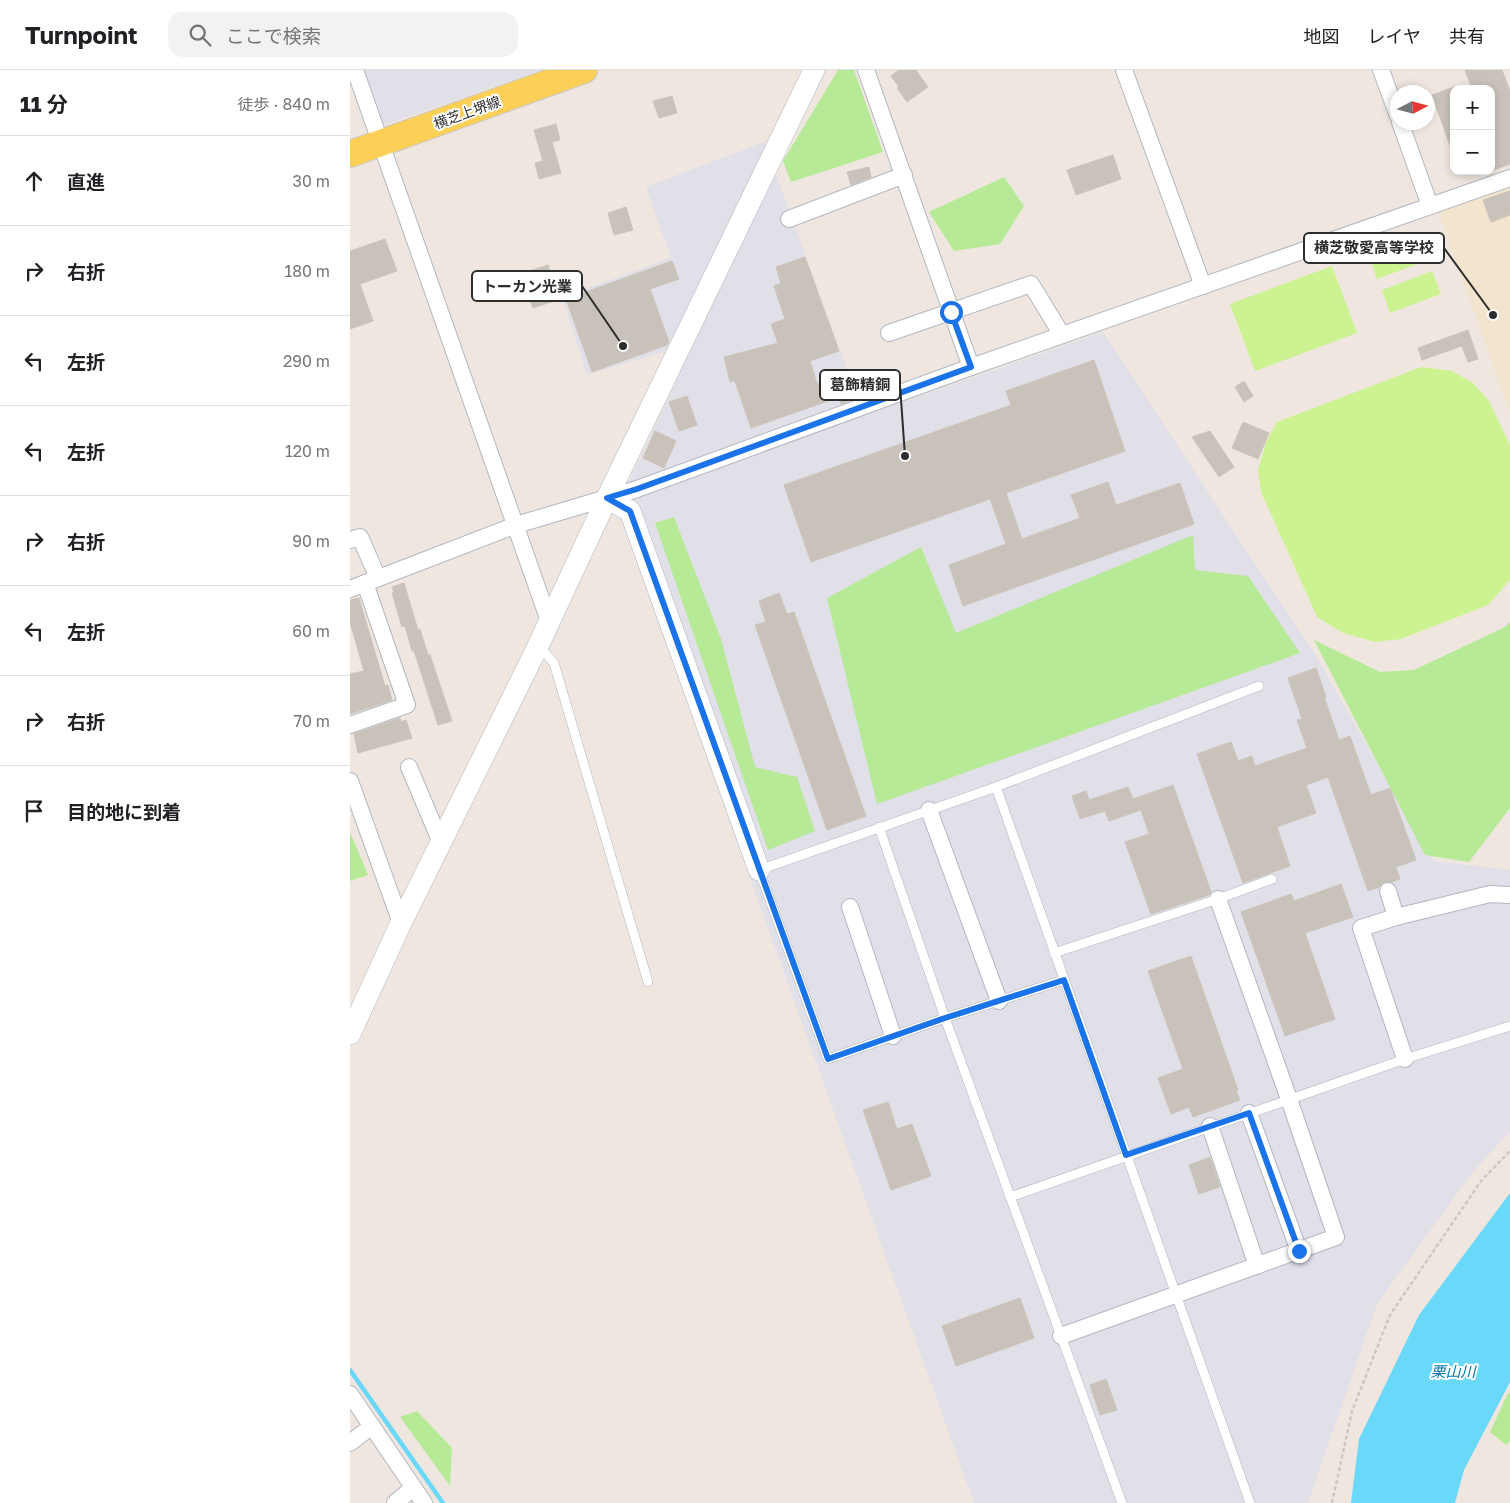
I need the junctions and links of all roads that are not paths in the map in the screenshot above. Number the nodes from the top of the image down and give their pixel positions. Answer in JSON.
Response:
{"nodes":[{"id":1,"x":355,"y":70,"type":"edge"},
{"id":2,"x":584,"y":70,"type":"edge"},
{"id":3,"x":814,"y":70,"type":"edge"},
{"id":4,"x":866,"y":70,"type":"edge"},
{"id":5,"x":1124,"y":70,"type":"edge"},
{"id":6,"x":1381,"y":70,"type":"edge"},
{"id":7,"x":1390,"y":94,"type":"edge"},
{"id":8,"x":1403,"y":130,"type":"edge"},
{"id":9,"x":381,"y":143,"type":"junction"},
{"id":10,"x":350,"y":154,"type":"edge"},
{"id":11,"x":904,"y":175,"type":"junction"},
{"id":12,"x":1510,"y":178,"type":"edge"},
{"id":13,"x":1430,"y":206,"type":"junction"},
{"id":14,"x":789,"y":219,"type":"dead end"},
{"id":15,"x":1203,"y":286,"type":"junction"},
{"id":16,"x":951,"y":312,"type":"junction"},
{"id":17,"x":889,"y":333,"type":"dead end"},
{"id":18,"x":1062,"y":336,"type":"junction"},
{"id":19,"x":971,"y":367,"type":"junction"},
{"id":20,"x":607,"y":498,"type":"junction"},
{"id":21,"x":516,"y":525,"type":"junction"},
{"id":22,"x":350,"y":540,"type":"edge"},
{"id":23,"x":364,"y":583,"type":"edge"},
{"id":24,"x":549,"y":621,"type":"junction"},
{"id":25,"x":538,"y":646,"type":"junction"},
{"id":26,"x":1260,"y":686,"type":"dead end"},
{"id":27,"x":350,"y":725,"type":"edge"},
{"id":28,"x":409,"y":767,"type":"dead end"},
{"id":29,"x":350,"y":781,"type":"edge"},
{"id":30,"x":996,"y":786,"type":"junction"},
{"id":31,"x":929,"y":810,"type":"junction"},
{"id":32,"x":879,"y":827,"type":"junction"},
{"id":33,"x":441,"y":843,"type":"junction"},
{"id":34,"x":760,"y":870,"type":"junction"},
{"id":35,"x":1272,"y":879,"type":"dead end"},
{"id":36,"x":1388,"y":891,"type":"dead end"},
{"id":37,"x":1510,"y":895,"type":"edge"},
{"id":38,"x":1218,"y":899,"type":"junction"},
{"id":39,"x":850,"y":907,"type":"dead end"},
{"id":40,"x":1396,"y":917,"type":"junction"},
{"id":41,"x":401,"y":923,"type":"junction"},
{"id":42,"x":1054,"y":953,"type":"junction"},
{"id":43,"x":1064,"y":980,"type":"junction"},
{"id":44,"x":648,"y":982,"type":"dead end"},
{"id":45,"x":999,"y":1001,"type":"junction"},
{"id":46,"x":945,"y":1018,"type":"junction"},
{"id":47,"x":1510,"y":1026,"type":"edge"},
{"id":48,"x":350,"y":1034,"type":"edge"},
{"id":49,"x":893,"y":1036,"type":"junction"},
{"id":50,"x":1405,"y":1058,"type":"junction"},
{"id":51,"x":1289,"y":1099,"type":"junction"},
{"id":52,"x":1249,"y":1113,"type":"junction"},
{"id":53,"x":1210,"y":1126,"type":"junction"},
{"id":54,"x":1126,"y":1155,"type":"junction"},
{"id":55,"x":1010,"y":1196,"type":"junction"},
{"id":56,"x":1299,"y":1251,"type":"junction"},
{"id":57,"x":1257,"y":1266,"type":"junction"},
{"id":58,"x":1176,"y":1295,"type":"junction"},
{"id":59,"x":1061,"y":1336,"type":"junction"},
{"id":60,"x":350,"y":1394,"type":"edge"},
{"id":61,"x":372,"y":1426,"type":"junction"},
{"id":62,"x":350,"y":1443,"type":"edge"},
{"id":63,"x":413,"y":1488,"type":"junction"},
{"id":64,"x":395,"y":1503,"type":"edge"},
{"id":65,"x":424,"y":1503,"type":"edge"},
{"id":66,"x":1122,"y":1503,"type":"edge"},
{"id":67,"x":1250,"y":1503,"type":"edge"}],
"edges":[{"from":1,"to":9,"type":"street"},
{"from":2,"to":9,"type":"main road","name":"横芝上堺線"},
{"from":3,"to":20,"type":"street"},
{"from":4,"to":11,"type":"street"},
{"from":5,"to":15,"type":"street"},
{"from":6,"to":7,"type":"street"},
{"from":8,"to":13,"type":"street"},
{"from":9,"to":10,"type":"main road","name":"横芝上堺線"},
{"from":9,"to":21,"type":"street"},
{"from":11,"to":14,"type":"street"},
{"from":11,"to":16,"type":"street"},
{"from":12,"to":13,"type":"street"},
{"from":13,"to":15,"type":"street"},
{"from":15,"to":18,"type":"street"},
{"from":16,"to":17,"type":"street"},
{"from":16,"to":18,"type":"street"},
{"from":16,"to":19,"type":"street"},
{"from":18,"to":19,"type":"street"},
{"from":19,"to":20,"type":"street"},
{"from":20,"to":21,"type":"street"},
{"from":20,"to":24,"type":"street"},
{"from":20,"to":34,"type":"street"},
{"from":21,"to":23,"type":"street"},
{"from":21,"to":24,"type":"street"},
{"from":22,"to":23,"type":"street"},
{"from":23,"to":27,"type":"street"},
{"from":24,"to":25,"type":"street"},
{"from":25,"to":33,"type":"street"},
{"from":25,"to":44,"type":"lane"},
{"from":26,"to":30,"type":"lane"},
{"from":28,"to":33,"type":"street"},
{"from":29,"to":41,"type":"street"},
{"from":30,"to":31,"type":"lane"},
{"from":30,"to":42,"type":"lane"},
{"from":31,"to":32,"type":"lane"},
{"from":31,"to":45,"type":"street"},
{"from":32,"to":34,"type":"lane"},
{"from":32,"to":46,"type":"lane"},
{"from":33,"to":41,"type":"street"},
{"from":34,"to":49,"type":"lane"},
{"from":35,"to":38,"type":"lane"},
{"from":36,"to":40,"type":"street"},
{"from":37,"to":40,"type":"street"},
{"from":38,"to":42,"type":"lane"},
{"from":38,"to":51,"type":"street"},
{"from":39,"to":49,"type":"street"},
{"from":40,"to":50,"type":"street"},
{"from":41,"to":48,"type":"street"},
{"from":42,"to":43,"type":"lane"},
{"from":43,"to":45,"type":"lane"},
{"from":43,"to":54,"type":"lane"},
{"from":45,"to":46,"type":"lane"},
{"from":46,"to":49,"type":"lane"},
{"from":46,"to":55,"type":"lane"},
{"from":47,"to":50,"type":"lane"},
{"from":50,"to":51,"type":"lane"},
{"from":51,"to":52,"type":"lane"},
{"from":51,"to":56,"type":"street"},
{"from":52,"to":53,"type":"lane"},
{"from":52,"to":56,"type":"street"},
{"from":53,"to":54,"type":"lane"},
{"from":53,"to":57,"type":"street"},
{"from":54,"to":55,"type":"lane"},
{"from":54,"to":58,"type":"lane"},
{"from":55,"to":59,"type":"lane"},
{"from":56,"to":57,"type":"street"},
{"from":57,"to":58,"type":"street"},
{"from":58,"to":59,"type":"street"},
{"from":58,"to":67,"type":"lane"},
{"from":59,"to":66,"type":"lane"},
{"from":60,"to":61,"type":"street"},
{"from":61,"to":62,"type":"street"},
{"from":61,"to":63,"type":"street"},
{"from":63,"to":64,"type":"street"},
{"from":63,"to":65,"type":"street"}]}
